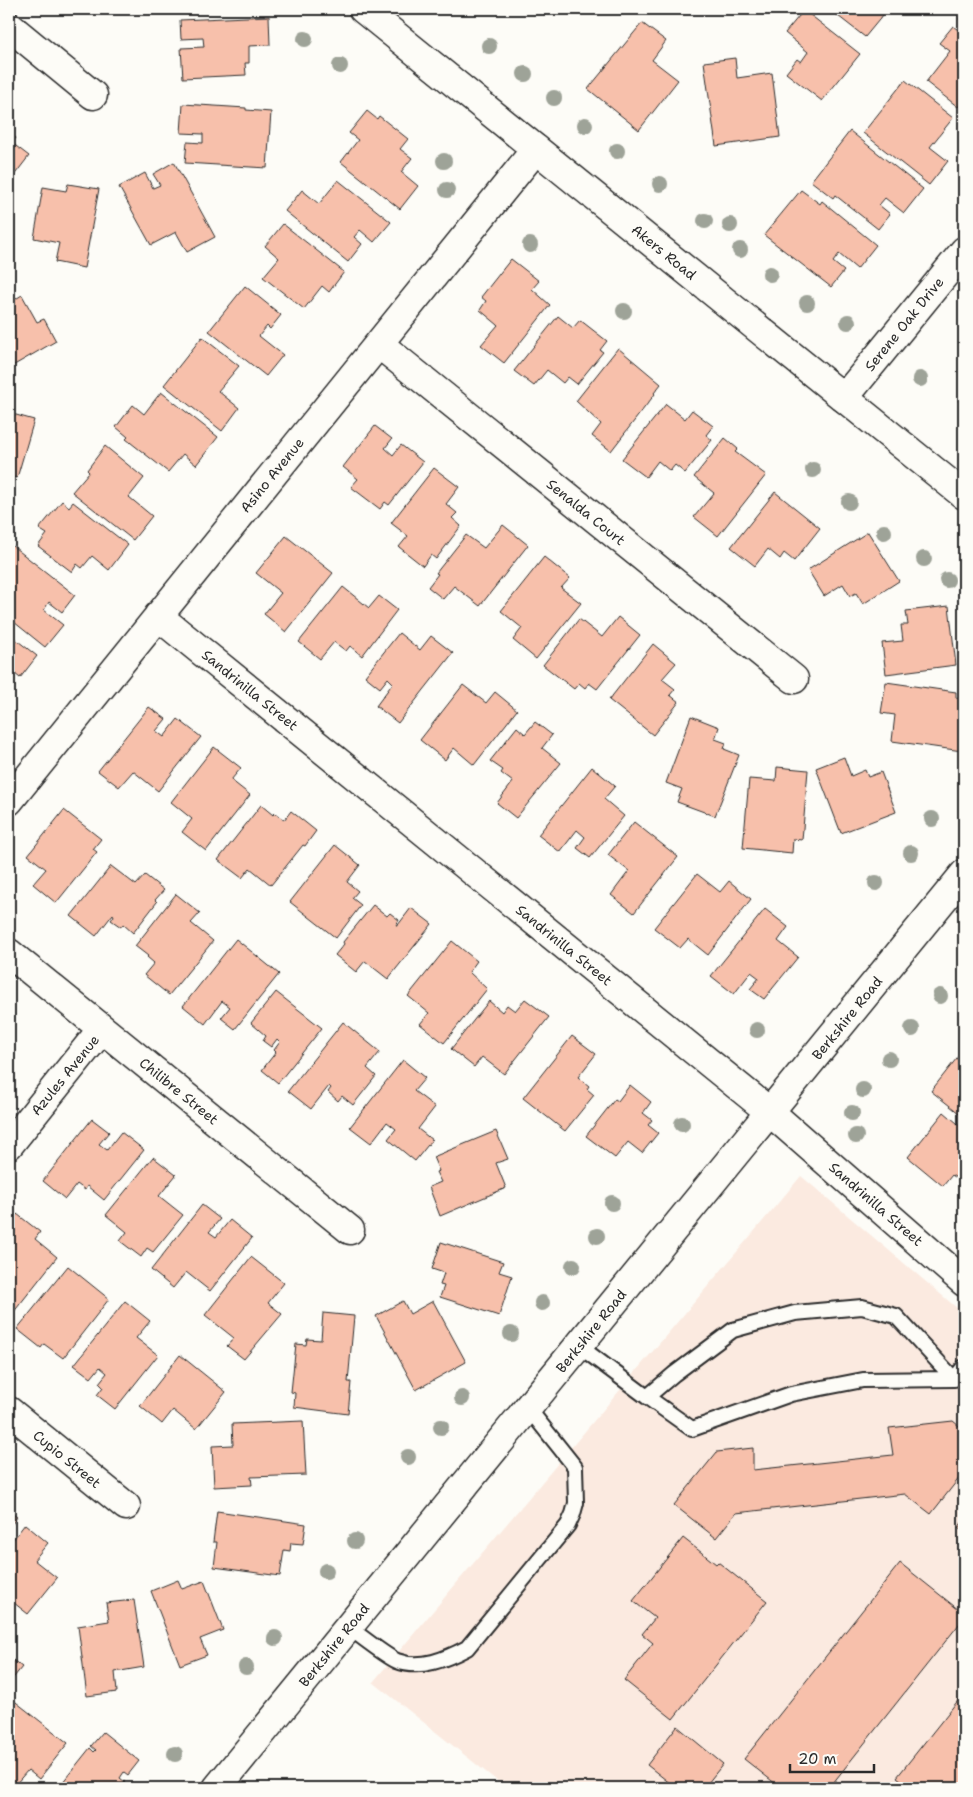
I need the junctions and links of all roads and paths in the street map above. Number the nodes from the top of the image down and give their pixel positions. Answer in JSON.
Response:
{"nodes":[{"id":1,"x":363,"y":9,"type":"edge"},
{"id":2,"x":9,"y":26,"type":"edge"},
{"id":3,"x":93,"y":95,"type":"dead end"},
{"id":4,"x":536,"y":149,"type":"junction"},
{"id":5,"x":964,"y":251,"type":"edge"},
{"id":6,"x":379,"y":344,"type":"junction"},
{"id":7,"x":844,"y":398,"type":"junction"},
{"id":8,"x":964,"y":495,"type":"edge"},
{"id":9,"x":158,"y":616,"type":"junction"},
{"id":10,"x":794,"y":680,"type":"dead end"},
{"id":11,"x":9,"y":801,"type":"edge"},
{"id":12,"x":964,"y":874,"type":"edge"},
{"id":13,"x":9,"y":954,"type":"edge"},
{"id":14,"x":102,"y":1029,"type":"junction"},
{"id":15,"x":770,"y":1112,"type":"junction"},
{"id":16,"x":9,"y":1145,"type":"edge"},
{"id":17,"x":350,"y":1230,"type":"dead end"},
{"id":18,"x":964,"y":1282,"type":"edge"},
{"id":19,"x":579,"y":1346,"type":"junction"},
{"id":20,"x":964,"y":1367,"type":"edge"},
{"id":21,"x":954,"y":1379,"type":"junction"},
{"id":22,"x":647,"y":1397,"type":"junction"},
{"id":23,"x":528,"y":1408,"type":"junction"},
{"id":24,"x":9,"y":1411,"type":"edge"},
{"id":25,"x":126,"y":1506,"type":"dead end"},
{"id":26,"x":348,"y":1627,"type":"junction"},
{"id":27,"x":217,"y":1788,"type":"edge"}],
"edges":[{"from":1,"to":4,"type":"street","name":"Akers Road"},
{"from":2,"to":3,"type":"street"},
{"from":4,"to":6,"type":"street","name":"Asino Avenue"},
{"from":4,"to":7,"type":"street","name":"Akers Road"},
{"from":5,"to":7,"type":"street","name":"Serene Oak Drive"},
{"from":6,"to":9,"type":"street","name":"Asino Avenue"},
{"from":6,"to":10,"type":"street","name":"Senalda Court"},
{"from":7,"to":8,"type":"street","name":"Akers Road"},
{"from":9,"to":11,"type":"street","name":"Asino Avenue"},
{"from":9,"to":15,"type":"street","name":"Sandrinilla Street"},
{"from":12,"to":15,"type":"street","name":"Berkshire Road"},
{"from":13,"to":14,"type":"street","name":"Chilibre Street"},
{"from":14,"to":16,"type":"street","name":"Azules Avenue"},
{"from":14,"to":17,"type":"street","name":"Chilibre Street"},
{"from":15,"to":18,"type":"street","name":"Sandrinilla Street"},
{"from":15,"to":19,"type":"street","name":"Berkshire Road"},
{"from":19,"to":22,"type":"lane"},
{"from":19,"to":23,"type":"street","name":"Berkshire Road"},
{"from":20,"to":21,"type":"lane"},
{"from":21,"to":22,"type":"lane"},
{"from":21,"to":22,"type":"lane"},
{"from":23,"to":26,"type":"street","name":"Berkshire Road"},
{"from":23,"to":26,"type":"lane"},
{"from":24,"to":25,"type":"street","name":"Cupio Street"},
{"from":26,"to":27,"type":"street","name":"Berkshire Road"}]}
